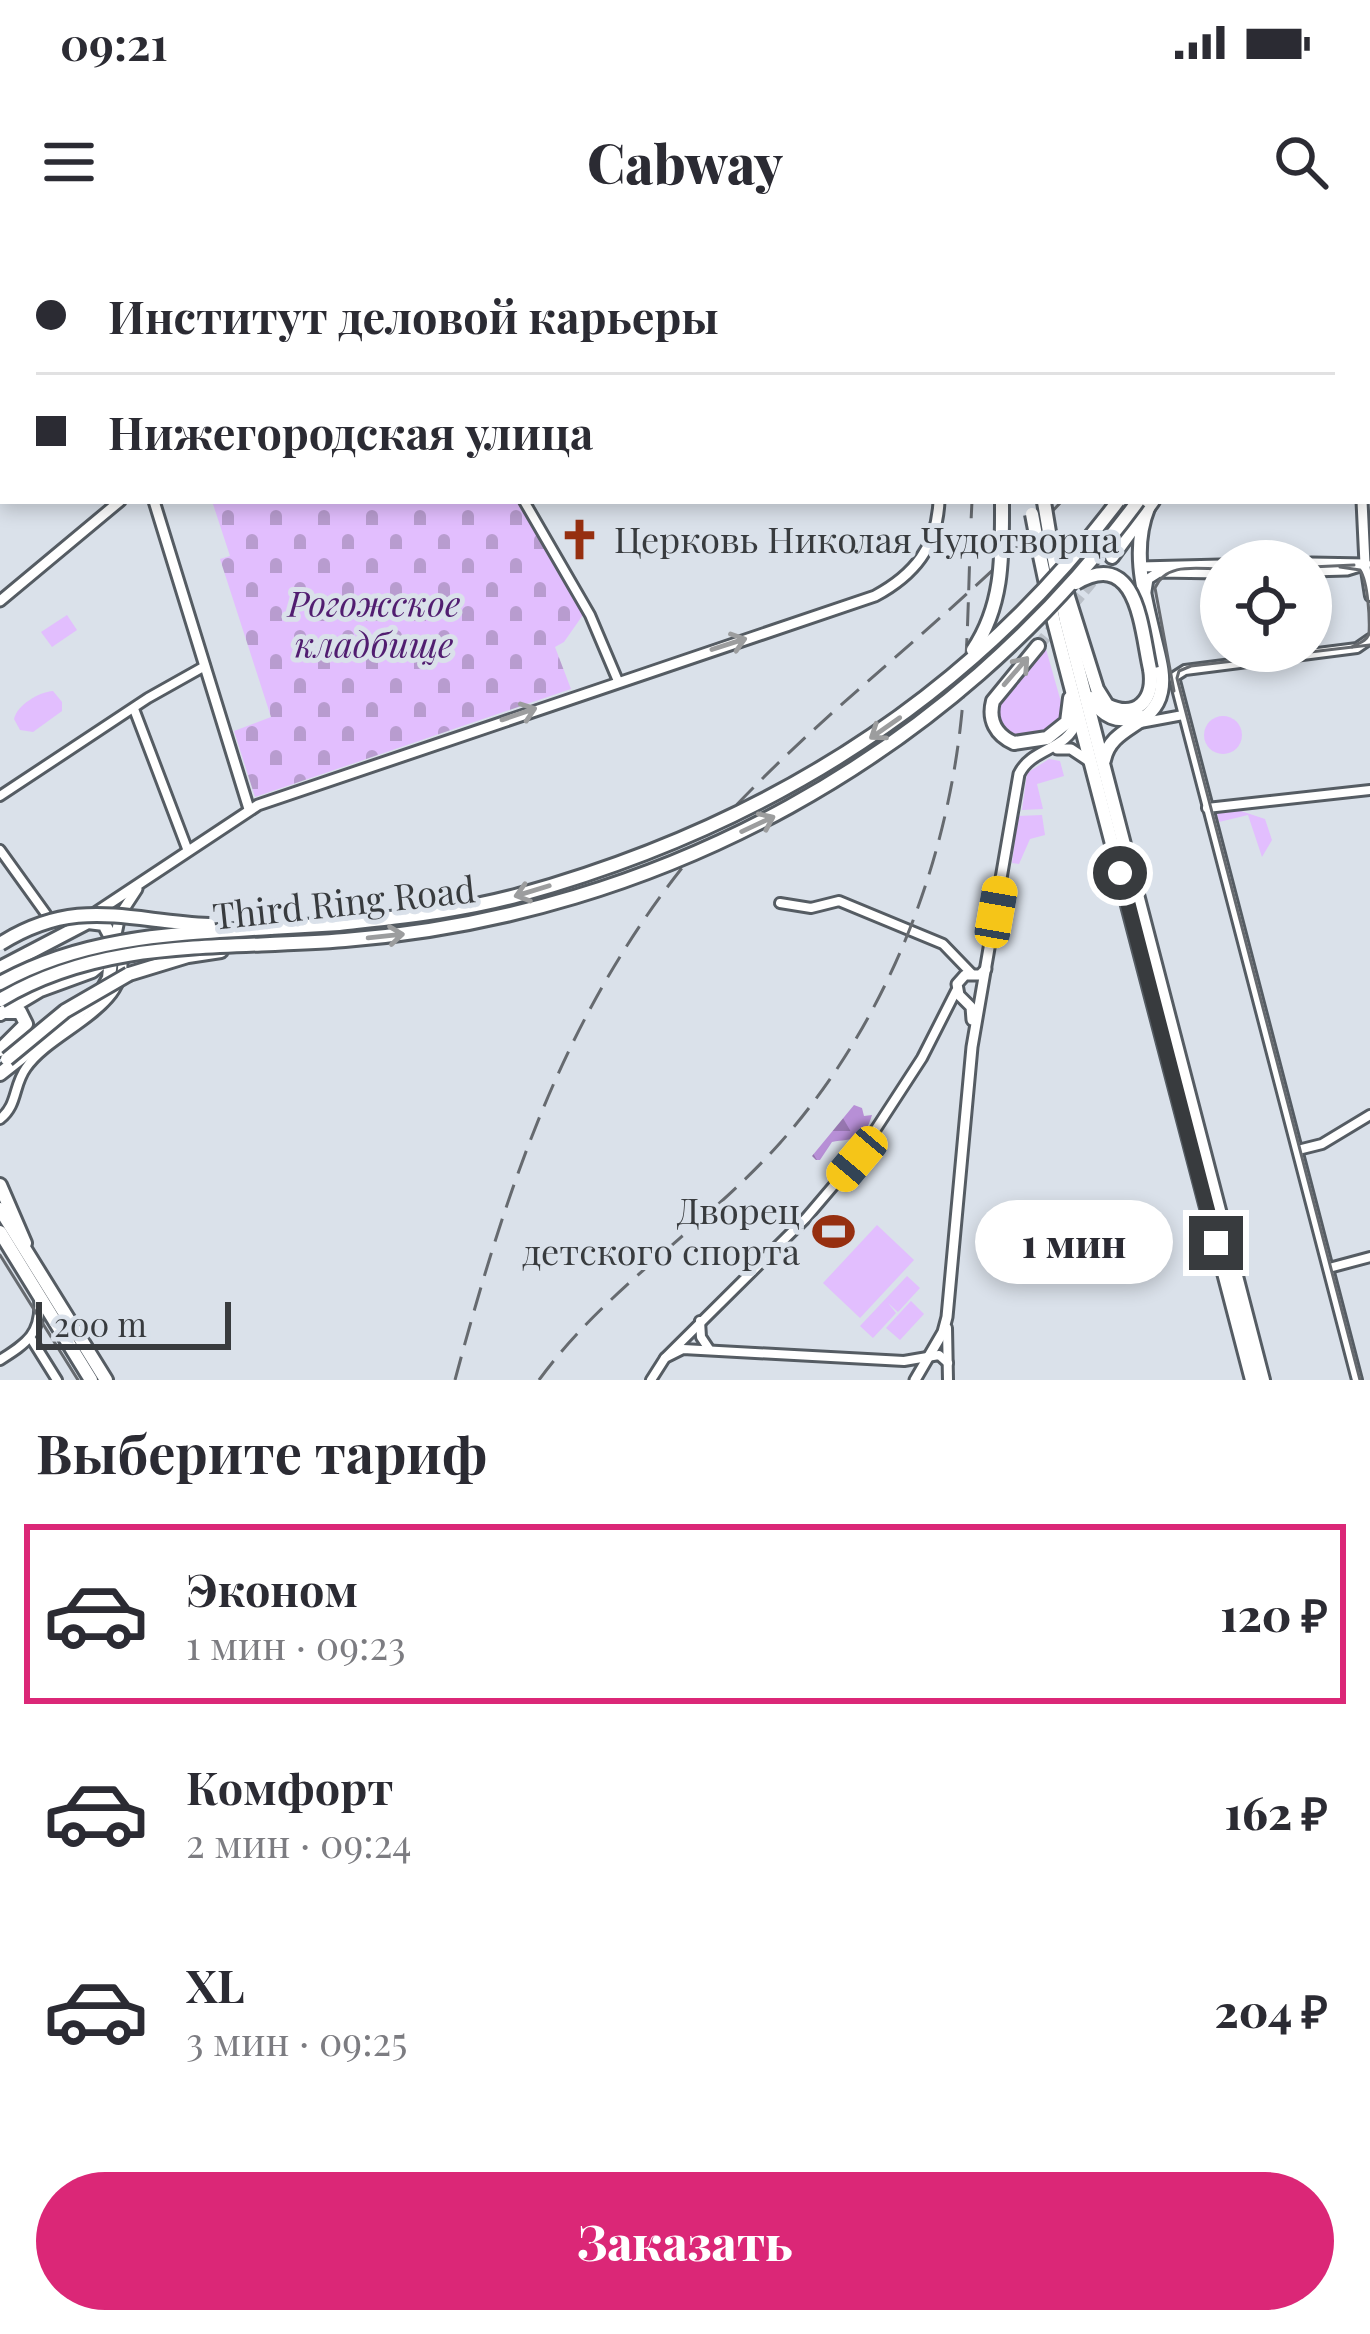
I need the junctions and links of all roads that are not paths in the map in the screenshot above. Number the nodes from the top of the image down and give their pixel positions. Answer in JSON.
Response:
{"nodes":[{"id":1,"x":116,"y":504,"type":"edge"},
{"id":2,"x":155,"y":504,"type":"edge"},
{"id":3,"x":526,"y":504,"type":"edge"},
{"id":4,"x":938,"y":504,"type":"edge"},
{"id":5,"x":1002,"y":504,"type":"edge"},
{"id":6,"x":1044,"y":504,"type":"edge"},
{"id":7,"x":1115,"y":504,"type":"edge"},
{"id":8,"x":1148,"y":504,"type":"edge"},
{"id":9,"x":1148,"y":504,"type":"edge"},
{"id":10,"x":1149,"y":504,"type":"edge"},
{"id":11,"x":1362,"y":504,"type":"edge"},
{"id":12,"x":1031,"y":508,"type":"edge"},
{"id":13,"x":1050,"y":538,"type":"junction"},
{"id":14,"x":1112,"y":557,"type":"tunnel mouth"},
{"id":15,"x":1368,"y":564,"type":"edge"},
{"id":16,"x":1332,"y":566,"type":"edge"},
{"id":17,"x":1140,"y":567,"type":"junction"},
{"id":18,"x":1200,"y":568,"type":"edge"},
{"id":19,"x":1200,"y":570,"type":"edge"},
{"id":20,"x":1065,"y":591,"type":"junction"},
{"id":21,"x":1370,"y":596,"type":"edge"},
{"id":22,"x":0,"y":601,"type":"edge"},
{"id":23,"x":1146,"y":602,"type":"junction"},
{"id":24,"x":1370,"y":639,"type":"edge"},
{"id":25,"x":1038,"y":646,"type":"tunnel mouth"},
{"id":26,"x":205,"y":666,"type":"junction"},
{"id":27,"x":1073,"y":670,"type":"junction"},
{"id":28,"x":618,"y":681,"type":"junction"},
{"id":29,"x":941,"y":685,"type":"junction"},
{"id":30,"x":1077,"y":704,"type":"junction"},
{"id":31,"x":1155,"y":706,"type":"junction"},
{"id":32,"x":134,"y":709,"type":"junction"},
{"id":33,"x":1183,"y":715,"type":"junction"},
{"id":34,"x":1138,"y":723,"type":"junction"},
{"id":35,"x":1051,"y":750,"type":"junction"},
{"id":36,"x":1098,"y":768,"type":"junction"},
{"id":37,"x":1370,"y":790,"type":"edge"},
{"id":38,"x":0,"y":796,"type":"edge"},
{"id":39,"x":1208,"y":808,"type":"junction"},
{"id":40,"x":249,"y":809,"type":"junction"},
{"id":41,"x":0,"y":850,"type":"edge"},
{"id":42,"x":188,"y":851,"type":"junction"},
{"id":43,"x":145,"y":881,"type":"junction"},
{"id":44,"x":780,"y":903,"type":"dead end"},
{"id":45,"x":46,"y":914,"type":"dead end"},
{"id":46,"x":76,"y":928,"type":"junction"},
{"id":47,"x":270,"y":928,"type":"junction"},
{"id":48,"x":0,"y":944,"type":"edge"},
{"id":49,"x":270,"y":944,"type":"junction"},
{"id":50,"x":113,"y":946,"type":"junction"},
{"id":51,"x":957,"y":960,"type":"junction"},
{"id":52,"x":0,"y":968,"type":"edge"},
{"id":53,"x":980,"y":980,"type":"junction"},
{"id":54,"x":0,"y":983,"type":"edge"},
{"id":55,"x":958,"y":984,"type":"junction"},
{"id":56,"x":962,"y":1001,"type":"junction"},
{"id":57,"x":1,"y":1009,"type":"edge"},
{"id":58,"x":945,"y":1016,"type":"junction"},
{"id":59,"x":972,"y":1023,"type":"junction"},
{"id":60,"x":974,"y":1036,"type":"junction"},
{"id":61,"x":2,"y":1057,"type":"edge"},
{"id":62,"x":0,"y":1074,"type":"edge"},
{"id":63,"x":1370,"y":1115,"type":"edge"},
{"id":64,"x":0,"y":1119,"type":"edge"},
{"id":65,"x":1298,"y":1150,"type":"junction"},
{"id":66,"x":0,"y":1185,"type":"edge"},
{"id":67,"x":0,"y":1209,"type":"edge"},
{"id":68,"x":0,"y":1235,"type":"edge"},
{"id":69,"x":20,"y":1254,"type":"junction"},
{"id":70,"x":1370,"y":1257,"type":"edge"},
{"id":71,"x":1329,"y":1268,"type":"junction"},
{"id":72,"x":39,"y":1297,"type":"junction"},
{"id":73,"x":946,"y":1317,"type":"junction"},
{"id":74,"x":700,"y":1321,"type":"junction"},
{"id":75,"x":32,"y":1340,"type":"junction"},
{"id":76,"x":710,"y":1350,"type":"junction"},
{"id":77,"x":929,"y":1356,"type":"junction"},
{"id":78,"x":665,"y":1358,"type":"junction"},
{"id":79,"x":0,"y":1360,"type":"edge"},
{"id":80,"x":904,"y":1361,"type":"junction"},
{"id":81,"x":948,"y":1363,"type":"junction"},
{"id":82,"x":916,"y":1378,"type":"edge"},
{"id":83,"x":57,"y":1380,"type":"edge"},
{"id":84,"x":91,"y":1380,"type":"edge"},
{"id":85,"x":106,"y":1380,"type":"edge"},
{"id":86,"x":651,"y":1380,"type":"edge"},
{"id":87,"x":948,"y":1380,"type":"edge"},
{"id":88,"x":1252,"y":1380,"type":"edge"},
{"id":89,"x":1263,"y":1380,"type":"edge"},
{"id":90,"x":1357,"y":1380,"type":"edge"}],
"edges":[{"from":1,"to":22,"type":"street"},
{"from":2,"to":26,"type":"street"},
{"from":3,"to":28,"type":"street"},
{"from":28,"to":4,"type":"street","one_way":true},
{"from":5,"to":29,"type":"main road","bridge":true},
{"from":6,"to":13,"type":"main road","bridge":true},
{"from":7,"to":29,"type":"main road","name":"Third Ring Road","bridge":true},
{"from":8,"to":14,"type":"main road"},
{"from":9,"to":20,"type":"main road","name":"Third Ring Road","bridge":true},
{"from":10,"to":17,"type":"main road"},
{"from":11,"to":15,"type":"street"},
{"from":12,"to":27,"type":"main road","bridge":true},
{"from":13,"to":20,"type":"main road","bridge":true},
{"from":13,"to":27,"type":"main road"},
{"from":15,"to":16,"type":"street"},
{"from":15,"to":21,"type":"street"},
{"from":17,"to":18,"type":"street"},
{"from":17,"to":23,"type":"main road"},
{"from":19,"to":23,"type":"street"},
{"from":49,"to":20,"type":"main road","name":"Third Ring Road","one_way":true,"bridge":true},
{"from":23,"to":31,"type":"main road"},
{"from":24,"to":33,"type":"street"},
{"from":27,"to":25,"type":"main road","one_way":true},
{"from":26,"to":32,"type":"street"},
{"from":26,"to":40,"type":"street"},
{"from":27,"to":30,"type":"main road"},
{"from":27,"to":31,"type":"main road"},
{"from":27,"to":36,"type":"main road"},
{"from":40,"to":28,"type":"street","one_way":true},
{"from":29,"to":47,"type":"main road","name":"Third Ring Road","one_way":true,"bridge":true},
{"from":30,"to":35,"type":"street"},
{"from":30,"to":36,"type":"main road"},
{"from":31,"to":34,"type":"main road"},
{"from":32,"to":38,"type":"street"},
{"from":32,"to":42,"type":"street"},
{"from":33,"to":34,"type":"street"},
{"from":33,"to":39,"type":"street"},
{"from":34,"to":36,"type":"main road"},
{"from":35,"to":36,"type":"street"},
{"from":35,"to":53,"type":"street"},
{"from":36,"to":88,"type":"main road"},
{"from":36,"to":89,"type":"main road"},
{"from":37,"to":39,"type":"street"},
{"from":39,"to":65,"type":"street"},
{"from":40,"to":42,"type":"street"},
{"from":41,"to":45,"type":"street"},
{"from":42,"to":43,"type":"street"},
{"from":43,"to":46,"type":"street"},
{"from":43,"to":50,"type":"street"},
{"from":44,"to":51,"type":"street"},
{"from":46,"to":50,"type":"main road"},
{"from":46,"to":52,"type":"main road"},
{"from":47,"to":48,"type":"main road","bridge":true},
{"from":47,"to":54,"type":"main road","name":"Third Ring Road","bridge":true},
{"from":49,"to":57,"type":"main road","name":"Third Ring Road","bridge":true},
{"from":49,"to":61,"type":"main road","bridge":true},
{"from":50,"to":57,"type":"main road"},
{"from":50,"to":62,"type":"main road"},
{"from":50,"to":64,"type":"street"},
{"from":51,"to":53,"type":"street"},
{"from":51,"to":55,"type":"street"},
{"from":53,"to":55,"type":"street"},
{"from":53,"to":56,"type":"street"},
{"from":53,"to":60,"type":"street"},
{"from":55,"to":56,"type":"street"},
{"from":56,"to":58,"type":"street"},
{"from":56,"to":59,"type":"street"},
{"from":57,"to":61,"type":"main road"},
{"from":58,"to":59,"type":"street"},
{"from":58,"to":74,"type":"street"},
{"from":59,"to":60,"type":"street"},
{"from":60,"to":73,"type":"street"},
{"from":63,"to":65,"type":"street"},
{"from":65,"to":71,"type":"street"},
{"from":66,"to":69,"type":"main road"},
{"from":67,"to":69,"type":"main road"},
{"from":68,"to":69,"type":"main road"},
{"from":69,"to":72,"type":"main road"},
{"from":69,"to":85,"type":"main road"},
{"from":70,"to":71,"type":"street"},
{"from":71,"to":90,"type":"street"},
{"from":72,"to":75,"type":"street"},
{"from":72,"to":84,"type":"main road"},
{"from":73,"to":77,"type":"street"},
{"from":73,"to":81,"type":"street"},
{"from":74,"to":76,"type":"street"},
{"from":74,"to":78,"type":"street"},
{"from":75,"to":79,"type":"street"},
{"from":75,"to":83,"type":"street"},
{"from":76,"to":78,"type":"street"},
{"from":76,"to":80,"type":"street"},
{"from":77,"to":80,"type":"street"},
{"from":77,"to":81,"type":"street"},
{"from":77,"to":82,"type":"street"},
{"from":78,"to":86,"type":"street"},
{"from":80,"to":82,"type":"street"},
{"from":81,"to":87,"type":"street"}]}
